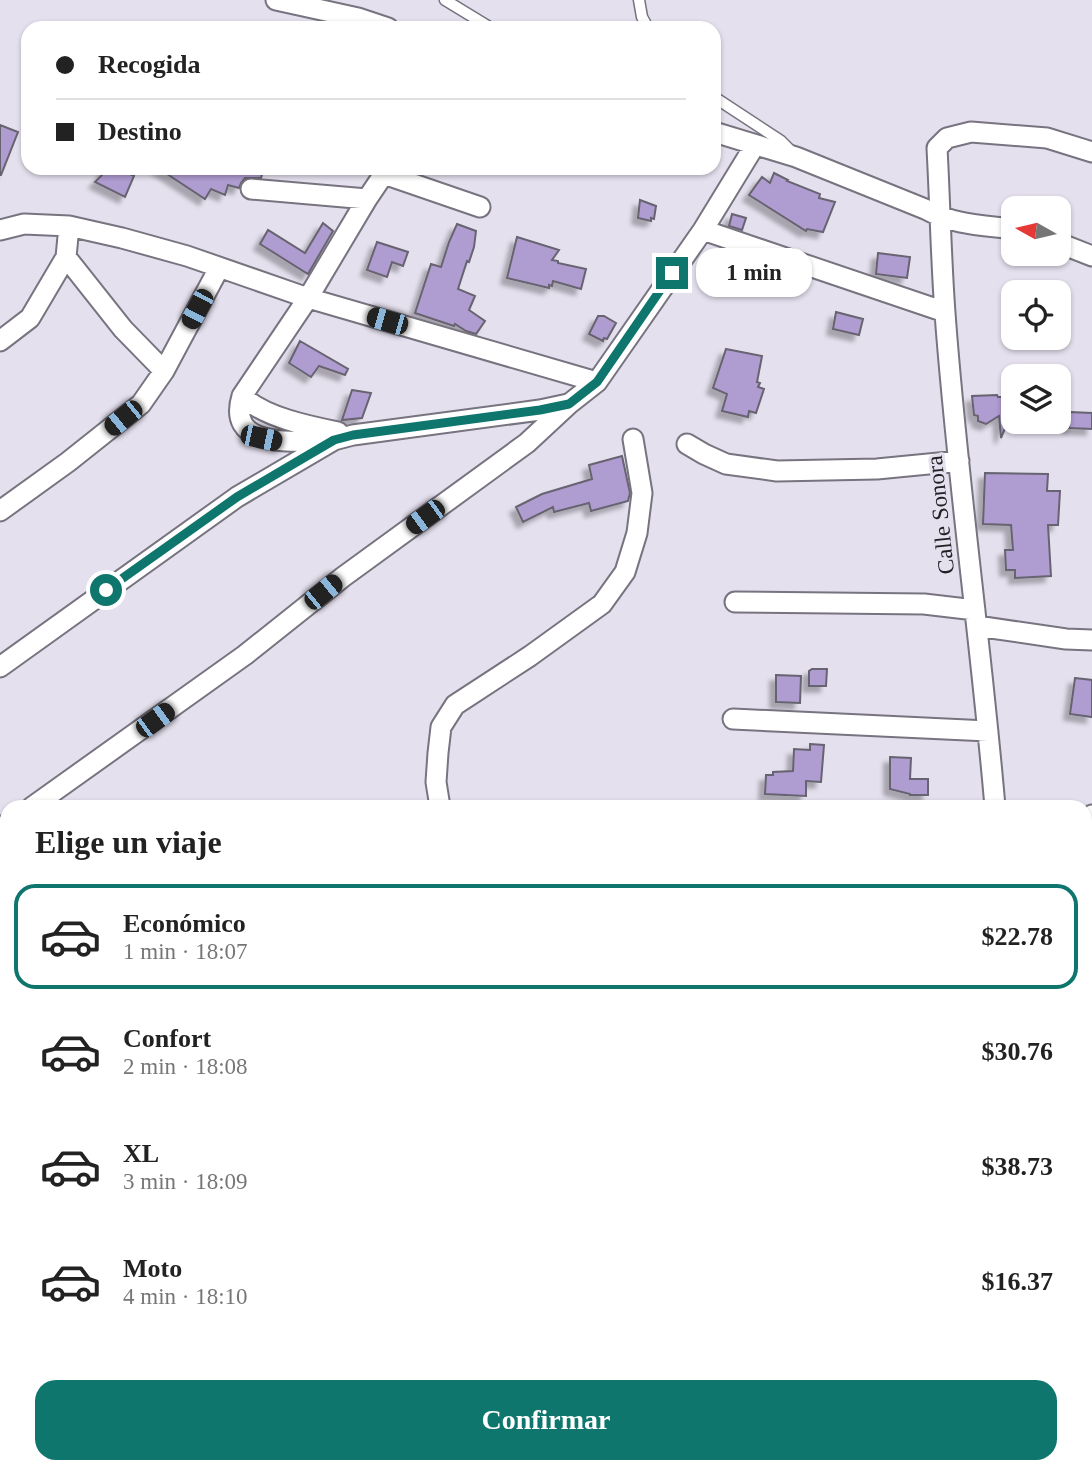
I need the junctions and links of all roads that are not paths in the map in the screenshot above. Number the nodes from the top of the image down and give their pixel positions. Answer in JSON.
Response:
{"nodes":[{"id":1,"x":276,"y":0,"type":"edge"},
{"id":2,"x":445,"y":0,"type":"edge"},
{"id":3,"x":639,"y":0,"type":"edge"},
{"id":4,"x":367,"y":21,"type":"edge"},
{"id":5,"x":480,"y":21,"type":"edge"},
{"id":6,"x":644,"y":21,"type":"edge"},
{"id":7,"x":721,"y":102,"type":"edge"},
{"id":8,"x":721,"y":134,"type":"edge"},
{"id":9,"x":755,"y":145,"type":"junction"},
{"id":10,"x":1092,"y":152,"type":"edge"},
{"id":11,"x":796,"y":157,"type":"junction"},
{"id":12,"x":383,"y":175,"type":"edge"},
{"id":13,"x":396,"y":175,"type":"edge"},
{"id":14,"x":251,"y":189,"type":"dead end"},
{"id":15,"x":367,"y":199,"type":"junction"},
{"id":16,"x":480,"y":207,"type":"dead end"},
{"id":17,"x":941,"y":218,"type":"junction"},
{"id":18,"x":69,"y":226,"type":"junction"},
{"id":19,"x":1001,"y":228,"type":"edge"},
{"id":20,"x":0,"y":230,"type":"edge"},
{"id":21,"x":702,"y":230,"type":"junction"},
{"id":22,"x":1071,"y":248,"type":"edge"},
{"id":23,"x":1092,"y":256,"type":"edge"},
{"id":24,"x":66,"y":257,"type":"junction"},
{"id":25,"x":219,"y":268,"type":"junction"},
{"id":26,"x":308,"y":298,"type":"junction"},
{"id":27,"x":945,"y":312,"type":"junction"},
{"id":28,"x":0,"y":341,"type":"edge"},
{"id":29,"x":164,"y":371,"type":"junction"},
{"id":30,"x":597,"y":382,"type":"junction"},
{"id":31,"x":242,"y":396,"type":"junction"},
{"id":32,"x":569,"y":404,"type":"junction"},
{"id":33,"x":353,"y":435,"type":"junction"},
{"id":34,"x":633,"y":439,"type":"dead end"},
{"id":35,"x":334,"y":440,"type":"junction"},
{"id":36,"x":687,"y":444,"type":"dead end"},
{"id":37,"x":959,"y":461,"type":"junction"},
{"id":38,"x":0,"y":511,"type":"edge"},
{"id":39,"x":735,"y":602,"type":"dead end"},
{"id":40,"x":976,"y":618,"type":"junction"},
{"id":41,"x":1092,"y":640,"type":"edge"},
{"id":42,"x":0,"y":667,"type":"edge"},
{"id":43,"x":733,"y":719,"type":"dead end"},
{"id":44,"x":988,"y":731,"type":"junction"},
{"id":45,"x":42,"y":800,"type":"edge"},
{"id":46,"x":439,"y":800,"type":"edge"},
{"id":47,"x":994,"y":800,"type":"edge"}],
"edges":[{"from":1,"to":4,"type":"street"},
{"from":2,"to":5,"type":"lane"},
{"from":3,"to":6,"type":"lane"},
{"from":7,"to":11,"type":"lane"},
{"from":8,"to":9,"type":"street"},
{"from":9,"to":11,"type":"street"},
{"from":9,"to":21,"type":"street"},
{"from":10,"to":17,"type":"street","name":"Calle Sonora"},
{"from":11,"to":17,"type":"street"},
{"from":12,"to":15,"type":"street"},
{"from":13,"to":16,"type":"street"},
{"from":14,"to":15,"type":"street"},
{"from":15,"to":26,"type":"street"},
{"from":17,"to":19,"type":"street"},
{"from":17,"to":27,"type":"street","name":"Calle Sonora"},
{"from":18,"to":20,"type":"street"},
{"from":18,"to":24,"type":"street"},
{"from":18,"to":25,"type":"street"},
{"from":21,"to":27,"type":"street"},
{"from":21,"to":30,"type":"street"},
{"from":22,"to":23,"type":"street"},
{"from":24,"to":28,"type":"street"},
{"from":24,"to":29,"type":"street"},
{"from":25,"to":26,"type":"street"},
{"from":25,"to":29,"type":"street"},
{"from":26,"to":30,"type":"street"},
{"from":26,"to":31,"type":"street"},
{"from":27,"to":37,"type":"street","name":"Calle Sonora"},
{"from":29,"to":38,"type":"street"},
{"from":30,"to":32,"type":"street"},
{"from":31,"to":33,"type":"street"},
{"from":31,"to":35,"type":"street"},
{"from":32,"to":33,"type":"street"},
{"from":32,"to":45,"type":"street"},
{"from":33,"to":35,"type":"street"},
{"from":34,"to":46,"type":"street"},
{"from":35,"to":42,"type":"street"},
{"from":36,"to":37,"type":"street"},
{"from":37,"to":40,"type":"street","name":"Calle Sonora"},
{"from":39,"to":40,"type":"street"},
{"from":40,"to":41,"type":"street"},
{"from":40,"to":44,"type":"street","name":"Calle Sonora"},
{"from":43,"to":44,"type":"street"},
{"from":44,"to":47,"type":"street","name":"Calle Sonora"}]}
